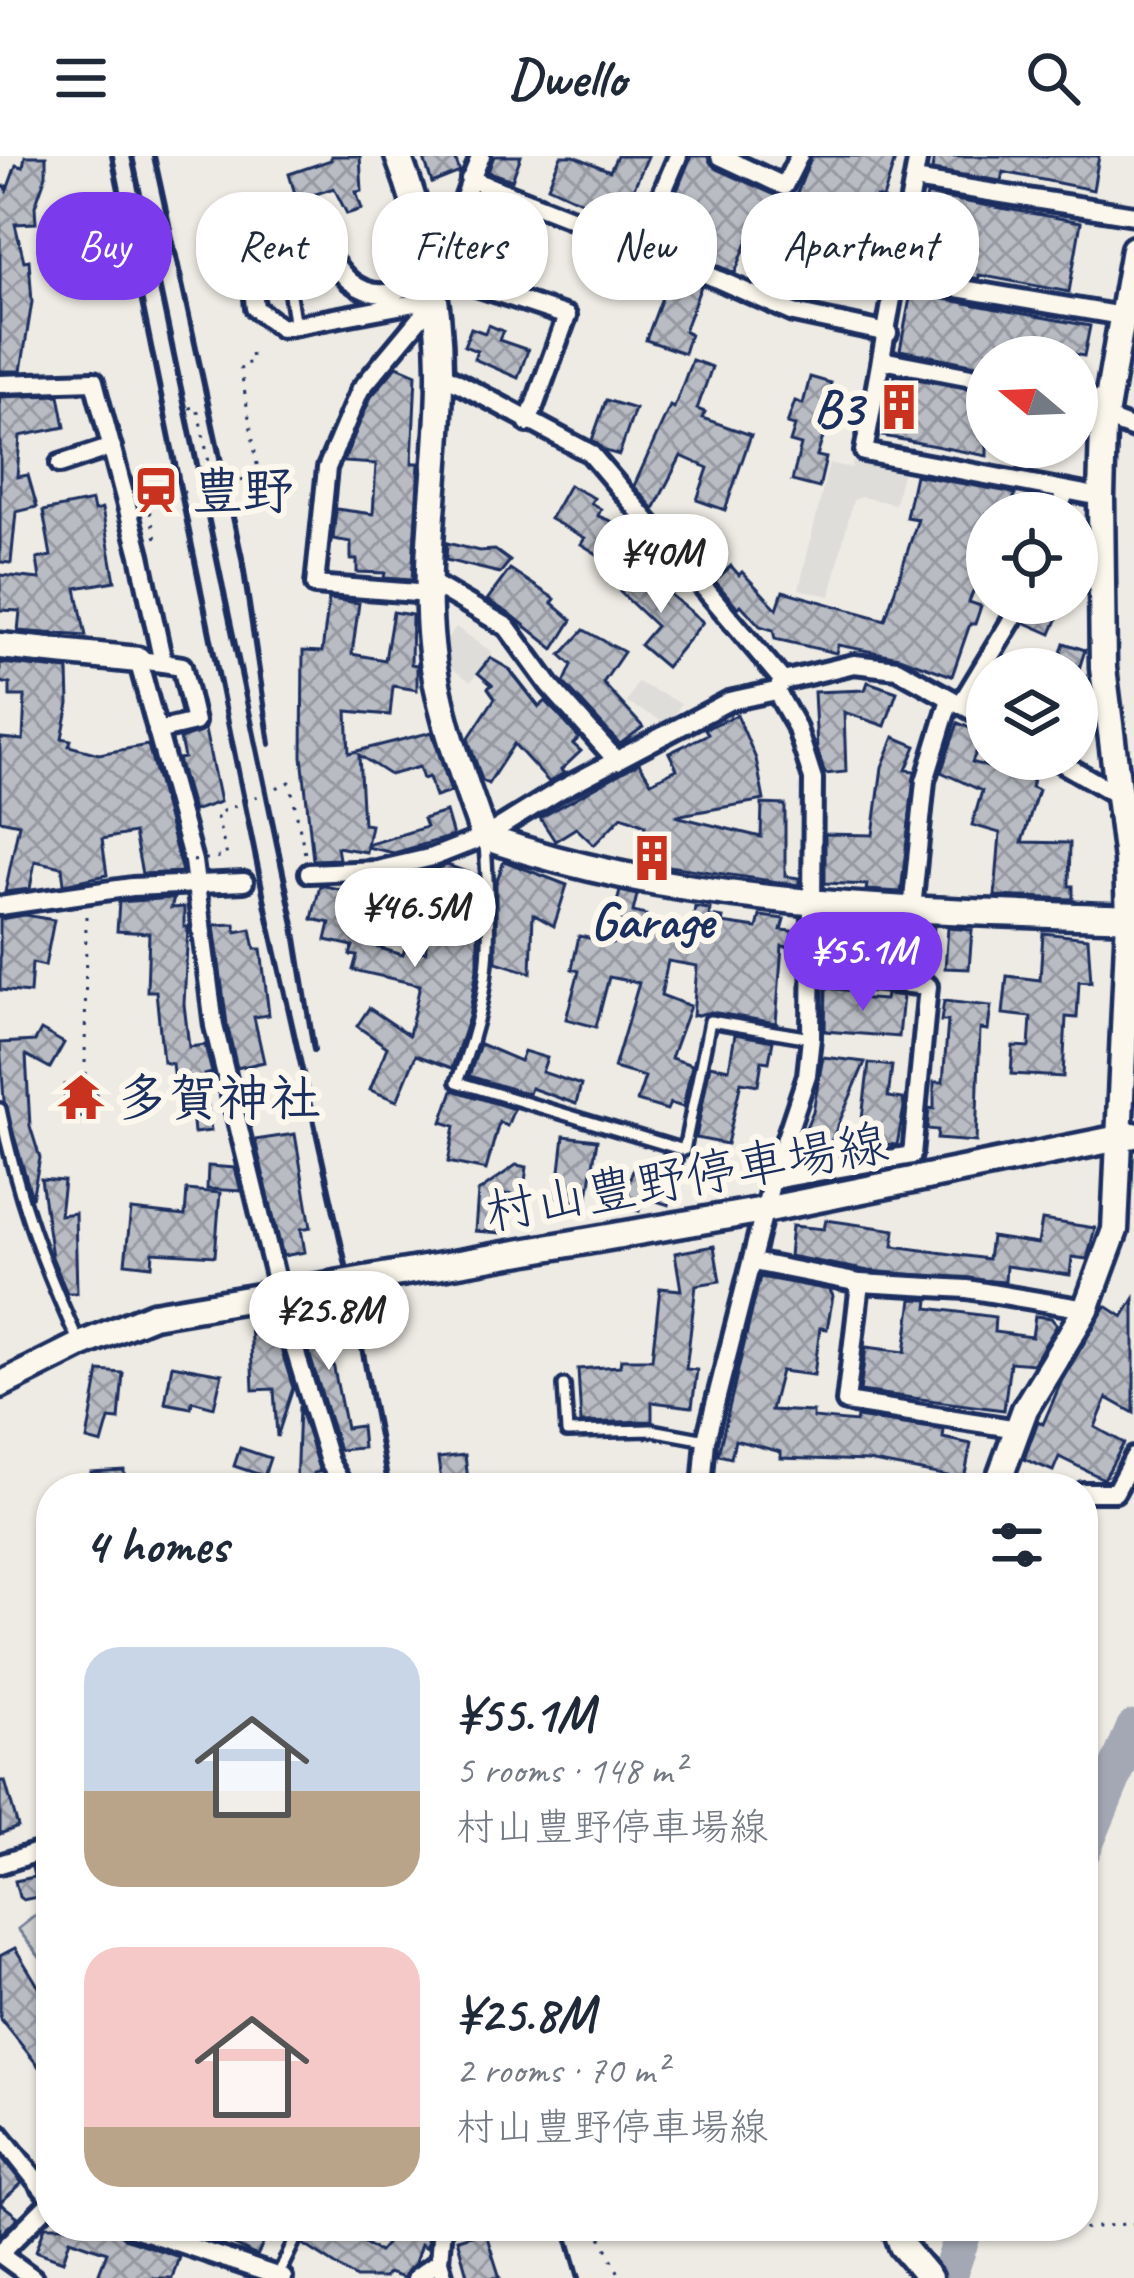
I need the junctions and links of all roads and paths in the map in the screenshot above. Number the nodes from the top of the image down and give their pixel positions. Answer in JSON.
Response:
{"nodes":[{"id":1,"x":398,"y":156,"type":"edge"},
{"id":2,"x":481,"y":156,"type":"edge"},
{"id":3,"x":678,"y":156,"type":"edge"},
{"id":4,"x":719,"y":156,"type":"edge"},
{"id":5,"x":799,"y":156,"type":"edge"},
{"id":6,"x":919,"y":156,"type":"edge"},
{"id":7,"x":470,"y":179,"type":"junction"},
{"id":8,"x":914,"y":180,"type":"junction"},
{"id":9,"x":411,"y":192,"type":"edge"},
{"id":10,"x":467,"y":192,"type":"edge"},
{"id":11,"x":663,"y":192,"type":"edge"},
{"id":12,"x":912,"y":192,"type":"edge"},
{"id":13,"x":1134,"y":215,"type":"edge"},
{"id":14,"x":572,"y":219,"type":"edge"},
{"id":15,"x":1134,"y":249,"type":"edge"},
{"id":16,"x":717,"y":279,"type":"edge"},
{"id":17,"x":979,"y":292,"type":"edge"},
{"id":18,"x":253,"y":300,"type":"edge"},
{"id":19,"x":291,"y":300,"type":"edge"},
{"id":20,"x":431,"y":300,"type":"edge"},
{"id":21,"x":435,"y":300,"type":"edge"},
{"id":22,"x":436,"y":300,"type":"edge"},
{"id":23,"x":519,"y":300,"type":"edge"},
{"id":24,"x":894,"y":300,"type":"edge"},
{"id":25,"x":1122,"y":316,"type":"junction"},
{"id":26,"x":295,"y":327,"type":"junction"},
{"id":27,"x":888,"y":333,"type":"junction"},
{"id":28,"x":251,"y":355,"type":"dead end"},
{"id":29,"x":882,"y":360,"type":"junction"},
{"id":30,"x":440,"y":373,"type":"junction"},
{"id":31,"x":966,"y":376,"type":"edge"},
{"id":32,"x":0,"y":384,"type":"edge"},
{"id":33,"x":1098,"y":406,"type":"edge"},
{"id":34,"x":189,"y":408,"type":"dead end"},
{"id":35,"x":1106,"y":410,"type":"junction"},
{"id":36,"x":528,"y":423,"type":"junction"},
{"id":37,"x":1134,"y":429,"type":"edge"},
{"id":38,"x":112,"y":447,"type":"junction"},
{"id":39,"x":60,"y":464,"type":"dead end"},
{"id":40,"x":214,"y":485,"type":"junction"},
{"id":41,"x":1060,"y":492,"type":"edge"},
{"id":42,"x":1098,"y":497,"type":"edge"},
{"id":43,"x":1101,"y":497,"type":"junction"},
{"id":44,"x":159,"y":550,"type":"dead end"},
{"id":45,"x":430,"y":588,"type":"junction"},
{"id":46,"x":1008,"y":624,"type":"edge"},
{"id":47,"x":0,"y":646,"type":"edge"},
{"id":48,"x":150,"y":661,"type":"junction"},
{"id":49,"x":780,"y":687,"type":"junction"},
{"id":50,"x":956,"y":701,"type":"junction"},
{"id":51,"x":966,"y":707,"type":"edge"},
{"id":52,"x":158,"y":731,"type":"junction"},
{"id":53,"x":617,"y":761,"type":"junction"},
{"id":54,"x":1093,"y":780,"type":"edge"},
{"id":55,"x":1126,"y":798,"type":"edge"},
{"id":56,"x":484,"y":837,"type":"junction"},
{"id":57,"x":193,"y":861,"type":"junction"},
{"id":58,"x":309,"y":873,"type":"joint"},
{"id":59,"x":244,"y":882,"type":"dead end"},
{"id":60,"x":197,"y":883,"type":"junction"},
{"id":61,"x":86,"y":893,"type":"junction"},
{"id":62,"x":809,"y":904,"type":"junction"},
{"id":63,"x":0,"y":906,"type":"edge"},
{"id":64,"x":913,"y":909,"type":"junction"},
{"id":65,"x":1131,"y":918,"type":"edge"},
{"id":66,"x":813,"y":974,"type":"junction"},
{"id":67,"x":811,"y":1038,"type":"junction"},
{"id":68,"x":85,"y":1075,"type":"dead end"},
{"id":69,"x":0,"y":1108,"type":"edge"},
{"id":70,"x":1125,"y":1137,"type":"edge"},
{"id":71,"x":772,"y":1180,"type":"junction"},
{"id":72,"x":764,"y":1210,"type":"junction"},
{"id":73,"x":753,"y":1262,"type":"junction"},
{"id":74,"x":860,"y":1283,"type":"junction"},
{"id":75,"x":1086,"y":1309,"type":"junction"},
{"id":76,"x":80,"y":1345,"type":"junction"},
{"id":77,"x":0,"y":1385,"type":"edge"},
{"id":78,"x":565,"y":1385,"type":"dead end"},
{"id":79,"x":1018,"y":1430,"type":"junction"},
{"id":80,"x":706,"y":1440,"type":"junction"},
{"id":81,"x":1134,"y":1457,"type":"edge"},
{"id":82,"x":335,"y":1473,"type":"edge"},
{"id":83,"x":703,"y":1473,"type":"edge"},
{"id":84,"x":1002,"y":1473,"type":"edge"},
{"id":85,"x":1098,"y":1492,"type":"edge"},
{"id":86,"x":36,"y":1853,"type":"edge"},
{"id":87,"x":0,"y":1864,"type":"edge"},
{"id":88,"x":0,"y":2135,"type":"edge"},
{"id":89,"x":36,"y":2181,"type":"edge"},
{"id":90,"x":36,"y":2216,"type":"edge"},
{"id":91,"x":1134,"y":2223,"type":"edge"},
{"id":92,"x":1098,"y":2227,"type":"edge"},
{"id":93,"x":174,"y":2241,"type":"edge"},
{"id":94,"x":295,"y":2241,"type":"edge"},
{"id":95,"x":603,"y":2241,"type":"edge"},
{"id":96,"x":900,"y":2241,"type":"edge"},
{"id":97,"x":0,"y":2253,"type":"edge"},
{"id":98,"x":442,"y":2269,"type":"edge"},
{"id":99,"x":925,"y":2274,"type":"edge"},
{"id":100,"x":280,"y":2276,"type":"edge"},
{"id":101,"x":33,"y":2278,"type":"edge"},
{"id":102,"x":416,"y":2278,"type":"edge"},
{"id":103,"x":621,"y":2278,"type":"edge"}],
"edges":[{"from":1,"to":9,"type":"main road"},
{"from":2,"to":7,"type":"street"},
{"from":3,"to":11,"type":"street"},
{"from":4,"to":5,"type":"street"},
{"from":6,"to":8,"type":"street"},
{"from":7,"to":10,"type":"street"},
{"from":7,"to":14,"type":"street"},
{"from":8,"to":12,"type":"street"},
{"from":8,"to":13,"type":"street"},
{"from":15,"to":25,"type":"main road"},
{"from":16,"to":27,"type":"street"},
{"from":17,"to":25,"type":"street"},
{"from":18,"to":26,"type":"street"},
{"from":19,"to":26,"type":"lane"},
{"from":20,"to":26,"type":"street"},
{"from":21,"to":45,"type":"street"},
{"from":22,"to":30,"type":"main road"},
{"from":23,"to":36,"type":"street"},
{"from":24,"to":27,"type":"street"},
{"from":25,"to":35,"type":"main road"},
{"from":27,"to":29,"type":"street"},
{"from":28,"to":40,"type":"path","bridge":true},
{"from":29,"to":31,"type":"street"},
{"from":29,"to":41,"type":"street"},
{"from":30,"to":36,"type":"street"},
{"from":30,"to":45,"type":"main road"},
{"from":32,"to":38,"type":"street"},
{"from":33,"to":35,"type":"street"},
{"from":34,"to":40,"type":"path"},
{"from":35,"to":37,"type":"street"},
{"from":35,"to":43,"type":"main road"},
{"from":36,"to":49,"type":"street"},
{"from":38,"to":39,"type":"street"},
{"from":38,"to":48,"type":"street"},
{"from":40,"to":44,"type":"path","bridge":true},
{"from":42,"to":43,"type":"street"},
{"from":43,"to":55,"type":"main road"},
{"from":45,"to":53,"type":"street"},
{"from":45,"to":56,"type":"main road"},
{"from":46,"to":50,"type":"street"},
{"from":47,"to":48,"type":"main road"},
{"from":48,"to":52,"type":"street"},
{"from":48,"to":52,"type":"street"},
{"from":49,"to":50,"type":"street"},
{"from":49,"to":53,"type":"street"},
{"from":49,"to":62,"type":"street"},
{"from":50,"to":51,"type":"street"},
{"from":50,"to":64,"type":"street"},
{"from":52,"to":57,"type":"street"},
{"from":53,"to":56,"type":"street"},
{"from":54,"to":55,"type":"street"},
{"from":55,"to":65,"type":"main road"},
{"from":56,"to":58,"type":"street"},
{"from":56,"to":62,"type":"main road"},
{"from":56,"to":67,"type":"lane"},
{"from":57,"to":58,"type":"path","bridge":true},
{"from":57,"to":60,"type":"street"},
{"from":59,"to":60,"type":"street"},
{"from":60,"to":61,"type":"street"},
{"from":60,"to":82,"type":"street"},
{"from":61,"to":63,"type":"street"},
{"from":61,"to":68,"type":"path"},
{"from":62,"to":64,"type":"main road"},
{"from":62,"to":66,"type":"street"},
{"from":64,"to":65,"type":"main road"},
{"from":65,"to":70,"type":"main road"},
{"from":66,"to":67,"type":"street"},
{"from":66,"to":71,"type":"street"},
{"from":67,"to":71,"type":"street"},
{"from":69,"to":76,"type":"lane"},
{"from":70,"to":72,"type":"main road","name":"村山豊野停車場線"},
{"from":70,"to":75,"type":"main road"},
{"from":71,"to":72,"type":"street"},
{"from":72,"to":73,"type":"street"},
{"from":72,"to":76,"type":"main road","name":"村山豊野停車場線","bridge":true},
{"from":73,"to":74,"type":"street"},
{"from":73,"to":80,"type":"street"},
{"from":74,"to":75,"type":"street"},
{"from":74,"to":79,"type":"street"},
{"from":75,"to":79,"type":"main road"},
{"from":76,"to":77,"type":"main road","name":"村山豊野停車場線"},
{"from":78,"to":80,"type":"lane"},
{"from":79,"to":84,"type":"main road"},
{"from":80,"to":83,"type":"street"},
{"from":81,"to":85,"type":"street"},
{"from":86,"to":87,"type":"street"},
{"from":88,"to":89,"type":"street"},
{"from":90,"to":97,"type":"street"},
{"from":91,"to":92,"type":"path"},
{"from":93,"to":100,"type":"street"},
{"from":94,"to":100,"type":"lane"},
{"from":95,"to":103,"type":"path"},
{"from":96,"to":99,"type":"main road"},
{"from":97,"to":101,"type":"street"},
{"from":98,"to":102,"type":"street"}]}
